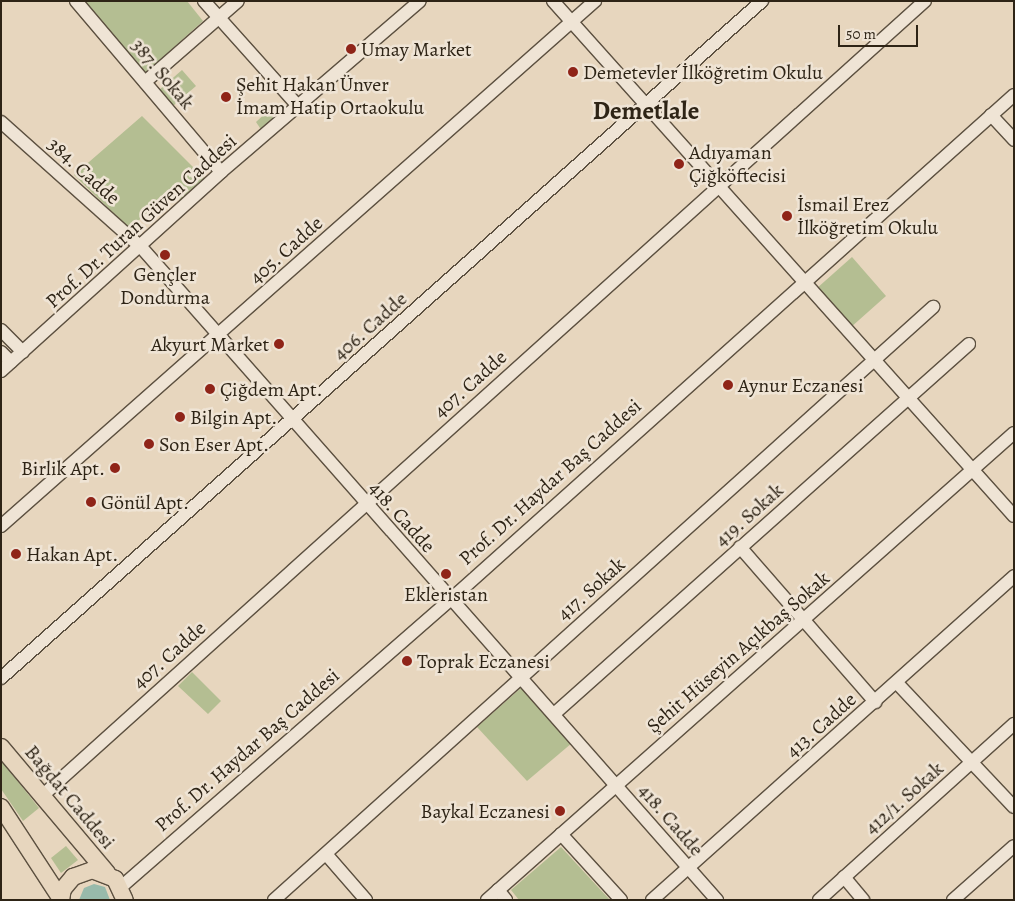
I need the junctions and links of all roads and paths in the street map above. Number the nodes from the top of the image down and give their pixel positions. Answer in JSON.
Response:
{"nodes":[{"id":1,"x":76,"y":1,"type":"edge"},
{"id":2,"x":204,"y":1,"type":"edge"},
{"id":3,"x":238,"y":1,"type":"edge"},
{"id":4,"x":420,"y":1,"type":"edge"},
{"id":5,"x":553,"y":1,"type":"edge"},
{"id":6,"x":596,"y":1,"type":"edge"},
{"id":7,"x":762,"y":1,"type":"edge"},
{"id":8,"x":925,"y":1,"type":"edge"},
{"id":9,"x":218,"y":18,"type":"junction"},
{"id":10,"x":571,"y":22,"type":"junction"},
{"id":11,"x":145,"y":82,"type":"junction"},
{"id":12,"x":1014,"y":95,"type":"edge"},
{"id":13,"x":646,"y":105,"type":"junction"},
{"id":14,"x":298,"y":106,"type":"junction"},
{"id":15,"x":991,"y":115,"type":"junction"},
{"id":16,"x":1,"y":122,"type":"edge"},
{"id":17,"x":1014,"y":140,"type":"edge"},
{"id":18,"x":221,"y":172,"type":"junction"},
{"id":19,"x":719,"y":187,"type":"junction"},
{"id":20,"x":141,"y":247,"type":"junction"},
{"id":21,"x":804,"y":283,"type":"junction"},
{"id":22,"x":933,"y":307,"type":"dead end"},
{"id":23,"x":1,"y":330,"type":"edge"},
{"id":24,"x":217,"y":336,"type":"junction"},
{"id":25,"x":969,"y":344,"type":"dead end"},
{"id":26,"x":1,"y":352,"type":"edge"},
{"id":27,"x":23,"y":352,"type":"junction"},
{"id":28,"x":874,"y":361,"type":"junction"},
{"id":29,"x":11,"y":362,"type":"junction"},
{"id":30,"x":1,"y":371,"type":"edge"},
{"id":31,"x":908,"y":399,"type":"junction"},
{"id":32,"x":291,"y":421,"type":"junction"},
{"id":33,"x":1014,"y":433,"type":"edge"},
{"id":34,"x":972,"y":470,"type":"junction"},
{"id":35,"x":364,"y":503,"type":"junction"},
{"id":36,"x":1014,"y":516,"type":"edge"},
{"id":37,"x":1,"y":526,"type":"edge"},
{"id":38,"x":740,"y":547,"type":"junction"},
{"id":39,"x":1014,"y":576,"type":"edge"},
{"id":40,"x":450,"y":600,"type":"junction"},
{"id":41,"x":802,"y":620,"type":"junction"},
{"id":42,"x":521,"y":677,"type":"junction"},
{"id":43,"x":1,"y":678,"type":"edge"},
{"id":44,"x":897,"y":682,"type":"junction"},
{"id":45,"x":875,"y":702,"type":"junction"},
{"id":46,"x":554,"y":714,"type":"junction"},
{"id":47,"x":1014,"y":724,"type":"edge"},
{"id":48,"x":1,"y":747,"type":"edge"},
{"id":49,"x":973,"y":761,"type":"junction"},
{"id":50,"x":615,"y":784,"type":"junction"},
{"id":51,"x":42,"y":796,"type":"junction"},
{"id":52,"x":1,"y":807,"type":"edge"},
{"id":53,"x":1014,"y":807,"type":"edge"},
{"id":54,"x":1,"y":821,"type":"edge"},
{"id":55,"x":19,"y":833,"type":"junction"},
{"id":56,"x":560,"y":834,"type":"junction"},
{"id":57,"x":1014,"y":846,"type":"edge"},
{"id":58,"x":326,"y":854,"type":"junction"},
{"id":59,"x":689,"y":868,"type":"junction"},
{"id":60,"x":107,"y":873,"type":"junction"},
{"id":61,"x":844,"y":877,"type":"junction"},
{"id":62,"x":125,"y":895,"type":"edge"},
{"id":63,"x":502,"y":895,"type":"edge"},
{"id":64,"x":61,"y":900,"type":"edge"},
{"id":65,"x":274,"y":900,"type":"edge"},
{"id":66,"x":366,"y":900,"type":"edge"},
{"id":67,"x":487,"y":900,"type":"edge"},
{"id":68,"x":621,"y":900,"type":"edge"},
{"id":69,"x":652,"y":900,"type":"edge"},
{"id":70,"x":717,"y":900,"type":"edge"},
{"id":71,"x":819,"y":900,"type":"edge"},
{"id":72,"x":863,"y":900,"type":"edge"},
{"id":73,"x":952,"y":900,"type":"edge"}],
"edges":[{"from":1,"to":11,"type":"street","name":"387. Sokak"},
{"from":2,"to":9,"type":"street"},
{"from":3,"to":9,"type":"street"},
{"from":4,"to":14,"type":"street","name":"Prof. Dr. Turan Güven Caddesi"},
{"from":5,"to":10,"type":"street"},
{"from":6,"to":10,"type":"street","name":"405. Cadde"},
{"from":7,"to":13,"type":"street","name":"406. Cadde"},
{"from":8,"to":19,"type":"street","name":"407. Cadde"},
{"from":9,"to":11,"type":"street"},
{"from":9,"to":14,"type":"street"},
{"from":10,"to":13,"type":"street"},
{"from":10,"to":24,"type":"street","name":"405. Cadde"},
{"from":11,"to":18,"type":"street","name":"387. Sokak"},
{"from":12,"to":15,"type":"street","name":"Prof. Dr. Haydar Baş Caddesi"},
{"from":13,"to":19,"type":"street"},
{"from":13,"to":32,"type":"street","name":"406. Cadde"},
{"from":14,"to":18,"type":"street","name":"Prof. Dr. Turan Güven Caddesi"},
{"from":15,"to":17,"type":"street"},
{"from":15,"to":21,"type":"street","name":"Prof. Dr. Haydar Baş Caddesi"},
{"from":16,"to":20,"type":"street","name":"384. Cadde"},
{"from":18,"to":20,"type":"street","name":"Prof. Dr. Turan Güven Caddesi"},
{"from":19,"to":21,"type":"street"},
{"from":19,"to":35,"type":"street","name":"407. Cadde"},
{"from":20,"to":24,"type":"street","name":"418. Cadde"},
{"from":20,"to":27,"type":"street","name":"Prof. Dr. Turan Güven Caddesi"},
{"from":21,"to":28,"type":"street"},
{"from":21,"to":40,"type":"street","name":"Prof. Dr. Haydar Baş Caddesi"},
{"from":22,"to":28,"type":"street","name":"417. Sokak"},
{"from":23,"to":27,"type":"street"},
{"from":24,"to":32,"type":"street","name":"418. Cadde"},
{"from":24,"to":37,"type":"street","name":"405. Cadde"},
{"from":25,"to":31,"type":"street","name":"419. Sokak"},
{"from":26,"to":29,"type":"street"},
{"from":27,"to":29,"type":"street","name":"Prof. Dr. Turan Güven Caddesi"},
{"from":28,"to":31,"type":"street"},
{"from":28,"to":42,"type":"street","name":"417. Sokak"},
{"from":29,"to":30,"type":"street","name":"Prof. Dr. Turan Güven Caddesi"},
{"from":31,"to":34,"type":"street"},
{"from":31,"to":38,"type":"street","name":"419. Sokak"},
{"from":32,"to":35,"type":"street","name":"418. Cadde"},
{"from":32,"to":43,"type":"street","name":"406. Cadde"},
{"from":33,"to":34,"type":"street","name":"Şehit Hüseyin Açıkbaş Sokak"},
{"from":34,"to":36,"type":"street"},
{"from":34,"to":41,"type":"street","name":"Şehit Hüseyin Açıkbaş Sokak"},
{"from":35,"to":40,"type":"street","name":"418. Cadde"},
{"from":35,"to":51,"type":"street","name":"407. Cadde"},
{"from":38,"to":41,"type":"street"},
{"from":38,"to":46,"type":"street","name":"419. Sokak"},
{"from":39,"to":44,"type":"street","name":"413. Cadde"},
{"from":40,"to":42,"type":"street","name":"418. Cadde"},
{"from":40,"to":62,"type":"street","name":"Prof. Dr. Haydar Baş Caddesi"},
{"from":41,"to":45,"type":"street"},
{"from":41,"to":50,"type":"street","name":"Şehit Hüseyin Açıkbaş Sokak"},
{"from":42,"to":46,"type":"street","name":"418. Cadde"},
{"from":42,"to":58,"type":"street","name":"417. Sokak"},
{"from":44,"to":45,"type":"street","name":"413. Cadde"},
{"from":44,"to":49,"type":"street"},
{"from":45,"to":59,"type":"street","name":"413. Cadde"},
{"from":46,"to":50,"type":"street","name":"418. Cadde"},
{"from":47,"to":49,"type":"street","name":"412/1. Sokak"},
{"from":48,"to":51,"type":"main road","name":"Bağdat Caddesi"},
{"from":49,"to":53,"type":"street"},
{"from":49,"to":61,"type":"street","name":"412/1. Sokak"},
{"from":50,"to":56,"type":"street","name":"Şehit Hüseyin Açıkbaş Sokak"},
{"from":50,"to":59,"type":"street","name":"418. Cadde"},
{"from":51,"to":60,"type":"main road","name":"Bağdat Caddesi"},
{"from":52,"to":55,"type":"main road"},
{"from":54,"to":55,"type":"street"},
{"from":55,"to":64,"type":"main road"},
{"from":56,"to":63,"type":"street","name":"Şehit Hüseyin Açıkbaş Sokak"},
{"from":56,"to":68,"type":"street"},
{"from":57,"to":73,"type":"street"},
{"from":58,"to":65,"type":"street","name":"417. Sokak"},
{"from":58,"to":66,"type":"street"},
{"from":59,"to":69,"type":"street","name":"413. Cadde"},
{"from":59,"to":70,"type":"street","name":"418. Cadde"},
{"from":60,"to":62,"type":"main road","name":"Bağdat Caddesi"},
{"from":60,"to":64,"type":"main road"},
{"from":61,"to":71,"type":"street","name":"412/1. Sokak"},
{"from":61,"to":72,"type":"street"},
{"from":63,"to":67,"type":"street","name":"Şehit Hüseyin Açıkbaş Sokak"}]}
